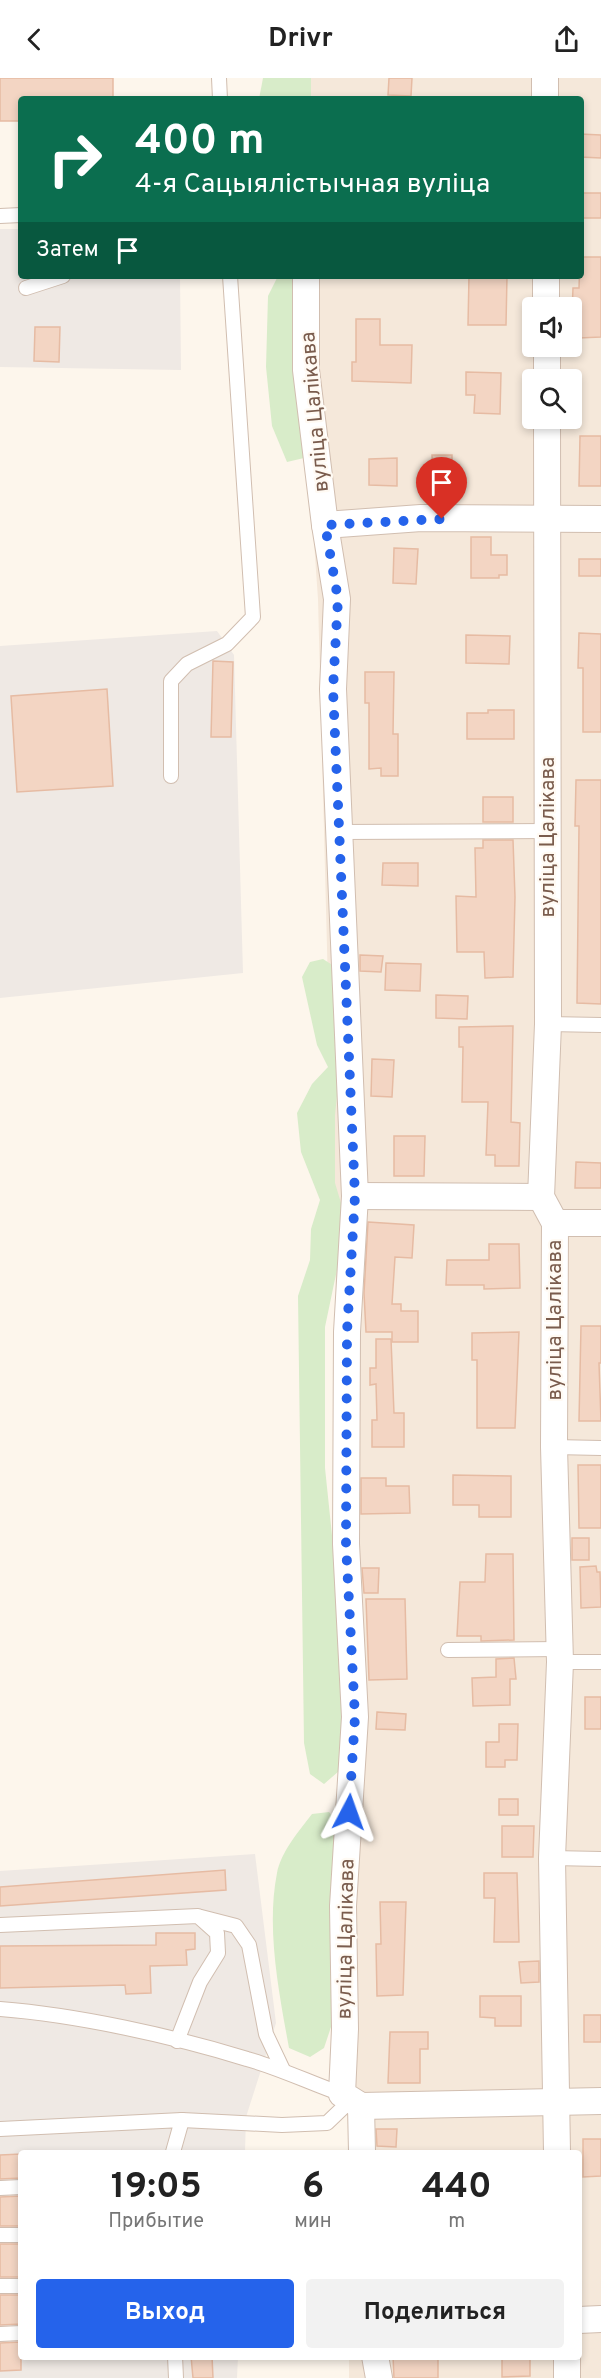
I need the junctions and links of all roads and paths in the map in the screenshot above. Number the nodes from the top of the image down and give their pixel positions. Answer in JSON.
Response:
{"nodes":[{"id":1,"x":219,"y":78,"type":"edge"},
{"id":2,"x":545,"y":78,"type":"edge"},
{"id":3,"x":220,"y":96,"type":"edge"},
{"id":4,"x":545,"y":96,"type":"edge"},
{"id":5,"x":18,"y":215,"type":"edge"},
{"id":6,"x":0,"y":216,"type":"edge"},
{"id":7,"x":54,"y":279,"type":"edge"},
{"id":8,"x":230,"y":279,"type":"edge"},
{"id":9,"x":306,"y":279,"type":"edge"},
{"id":10,"x":546,"y":279,"type":"edge"},
{"id":11,"x":26,"y":288,"type":"dead end"},
{"id":12,"x":546,"y":297,"type":"edge"},
{"id":13,"x":547,"y":429,"type":"edge"},
{"id":14,"x":548,"y":519,"type":"junction"},
{"id":15,"x":601,"y":519,"type":"edge"},
{"id":16,"x":325,"y":525,"type":"junction"},
{"id":17,"x":171,"y":776,"type":"dead end"},
{"id":18,"x":547,"y":831,"type":"junction"},
{"id":19,"x":340,"y":832,"type":"junction"},
{"id":20,"x":548,"y":1024,"type":"junction"},
{"id":21,"x":601,"y":1025,"type":"edge"},
{"id":22,"x":355,"y":1196,"type":"junction"},
{"id":23,"x":541,"y":1197,"type":"junction"},
{"id":24,"x":555,"y":1223,"type":"junction"},
{"id":25,"x":601,"y":1223,"type":"edge"},
{"id":26,"x":554,"y":1447,"type":"junction"},
{"id":27,"x":601,"y":1448,"type":"edge"},
{"id":28,"x":448,"y":1650,"type":"dead end"},
{"id":29,"x":560,"y":1655,"type":"junction"},
{"id":30,"x":601,"y":1662,"type":"edge"},
{"id":31,"x":552,"y":1858,"type":"junction"},
{"id":32,"x":601,"y":1859,"type":"edge"},
{"id":33,"x":198,"y":1916,"type":"junction"},
{"id":34,"x":0,"y":1925,"type":"edge"},
{"id":35,"x":0,"y":2009,"type":"edge"},
{"id":36,"x":177,"y":2041,"type":"junction"},
{"id":37,"x":283,"y":2070,"type":"junction"},
{"id":38,"x":351,"y":2100,"type":"junction"},
{"id":39,"x":554,"y":2100,"type":"junction"},
{"id":40,"x":601,"y":2101,"type":"edge"},
{"id":41,"x":182,"y":2120,"type":"junction"},
{"id":42,"x":0,"y":2129,"type":"edge"},
{"id":43,"x":174,"y":2150,"type":"edge"},
{"id":44,"x":362,"y":2150,"type":"edge"},
{"id":45,"x":557,"y":2150,"type":"edge"},
{"id":46,"x":18,"y":2187,"type":"edge"},
{"id":47,"x":0,"y":2188,"type":"edge"},
{"id":48,"x":0,"y":2235,"type":"edge"},
{"id":49,"x":18,"y":2235,"type":"edge"},
{"id":50,"x":0,"y":2286,"type":"edge"},
{"id":51,"x":18,"y":2286,"type":"edge"},
{"id":52,"x":601,"y":2319,"type":"edge"},
{"id":53,"x":582,"y":2320,"type":"edge"},
{"id":54,"x":18,"y":2333,"type":"edge"},
{"id":55,"x":0,"y":2334,"type":"edge"},
{"id":56,"x":175,"y":2360,"type":"edge"},
{"id":57,"x":376,"y":2360,"type":"edge"},
{"id":58,"x":567,"y":2360,"type":"edge"},
{"id":59,"x":176,"y":2378,"type":"edge"},
{"id":60,"x":379,"y":2378,"type":"edge"},
{"id":61,"x":567,"y":2378,"type":"edge"}],
"edges":[{"from":1,"to":3,"type":"lane"},
{"from":2,"to":4,"type":"street"},
{"from":5,"to":6,"type":"lane"},
{"from":7,"to":11,"type":"lane"},
{"from":8,"to":17,"type":"lane"},
{"from":9,"to":16,"type":"street","name":"вуліца Цалікава"},
{"from":10,"to":12,"type":"street"},
{"from":13,"to":14,"type":"street","name":"вуліца Цалікава"},
{"from":14,"to":15,"type":"street"},
{"from":14,"to":16,"type":"street"},
{"from":14,"to":18,"type":"street","name":"вуліца Цалікава"},
{"from":16,"to":19,"type":"street","name":"вуліца Цалікава"},
{"from":18,"to":19,"type":"lane"},
{"from":18,"to":20,"type":"street","name":"вуліца Цалікава"},
{"from":19,"to":22,"type":"street","name":"вуліца Цалікава"},
{"from":20,"to":21,"type":"lane"},
{"from":20,"to":23,"type":"street","name":"вуліца Цалікава"},
{"from":22,"to":23,"type":"street"},
{"from":22,"to":38,"type":"street","name":"вуліца Цалікава"},
{"from":23,"to":24,"type":"street","name":"вуліца Цалікава"},
{"from":24,"to":25,"type":"street"},
{"from":24,"to":26,"type":"street","name":"вуліца Цалікава"},
{"from":26,"to":27,"type":"lane"},
{"from":26,"to":29,"type":"street","name":"вуліца Цалікава"},
{"from":28,"to":29,"type":"lane"},
{"from":29,"to":30,"type":"lane"},
{"from":29,"to":31,"type":"street","name":"вуліца Цалікава"},
{"from":31,"to":32,"type":"lane"},
{"from":31,"to":39,"type":"street","name":"вуліца Цалікава"},
{"from":33,"to":34,"type":"lane"},
{"from":33,"to":36,"type":"lane"},
{"from":33,"to":37,"type":"lane"},
{"from":35,"to":36,"type":"lane"},
{"from":36,"to":37,"type":"lane"},
{"from":37,"to":38,"type":"lane"},
{"from":38,"to":39,"type":"street"},
{"from":38,"to":41,"type":"lane"},
{"from":38,"to":44,"type":"street","name":"вуліца Цалікава"},
{"from":39,"to":40,"type":"street"},
{"from":39,"to":45,"type":"street","name":"вуліца Цалікава"},
{"from":41,"to":42,"type":"lane"},
{"from":41,"to":43,"type":"lane"},
{"from":46,"to":47,"type":"lane"},
{"from":48,"to":49,"type":"lane"},
{"from":50,"to":51,"type":"lane"},
{"from":52,"to":53,"type":"street"},
{"from":54,"to":55,"type":"lane"},
{"from":56,"to":59,"type":"lane"},
{"from":57,"to":60,"type":"street"},
{"from":58,"to":61,"type":"street"}]}
